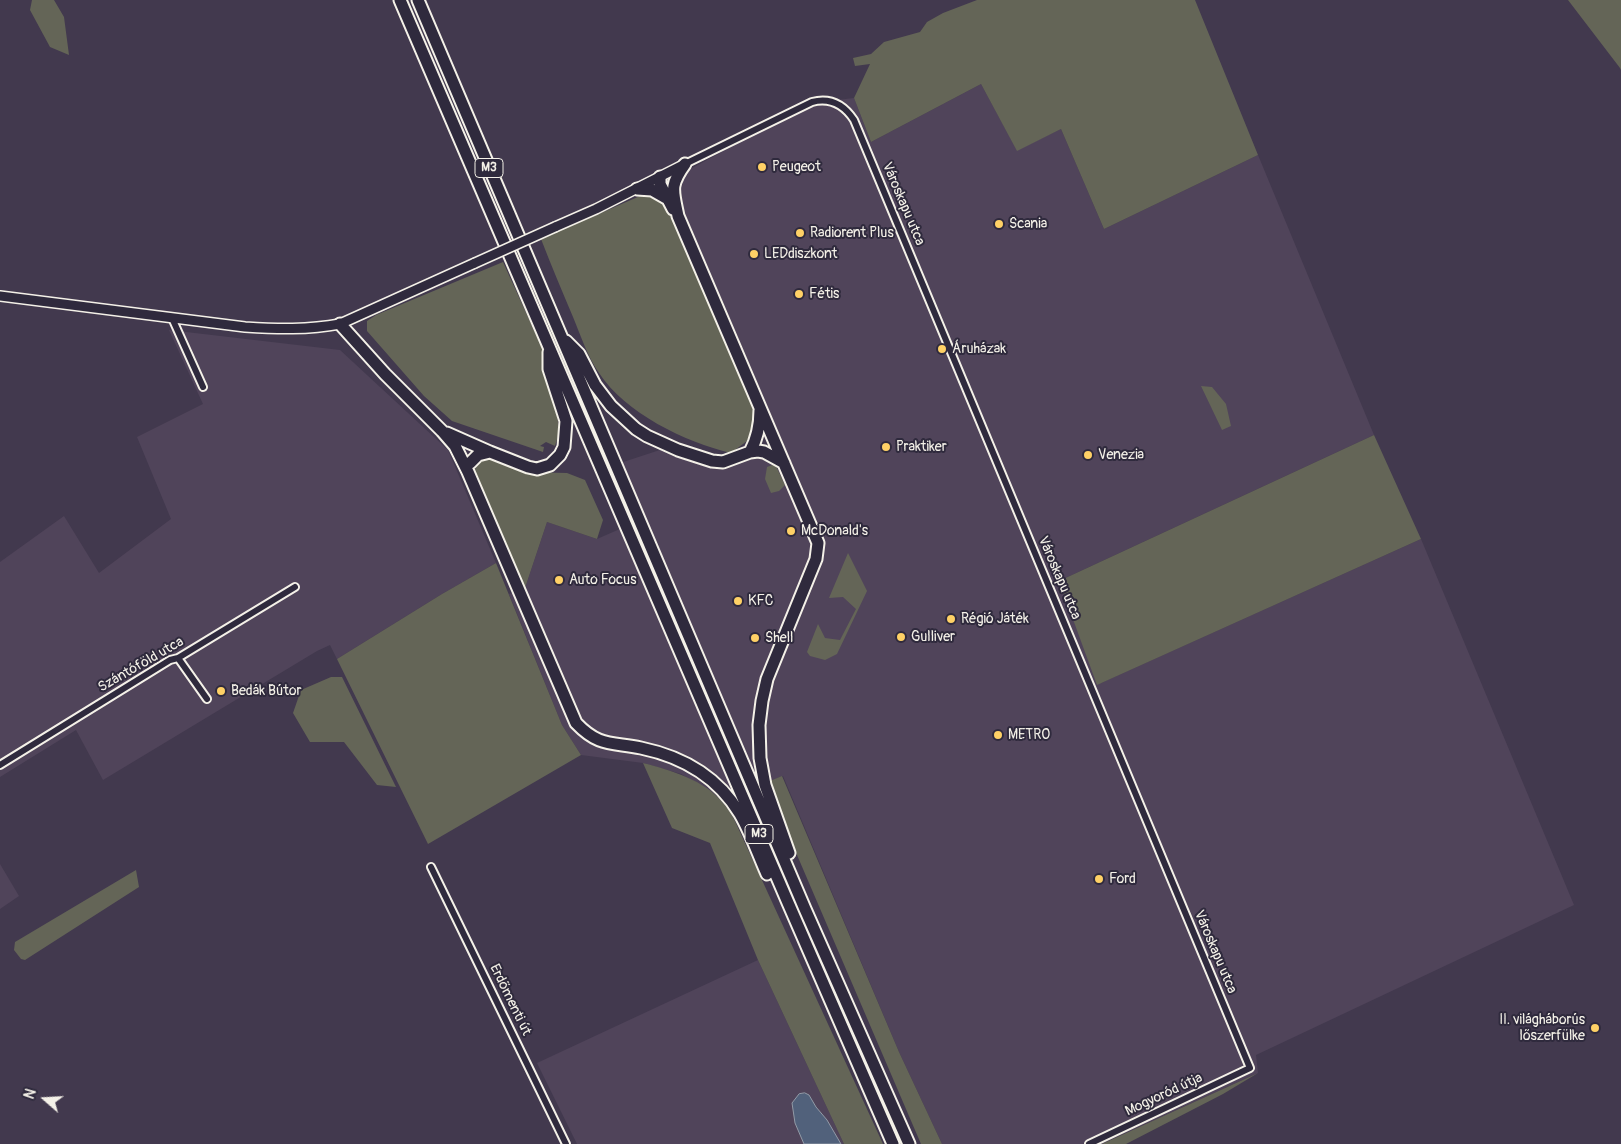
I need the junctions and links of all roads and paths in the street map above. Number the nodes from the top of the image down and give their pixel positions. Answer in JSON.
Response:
{"nodes":[{"id":1,"x":400,"y":0,"type":"edge"},
{"id":2,"x":418,"y":0,"type":"edge"},
{"id":3,"x":684,"y":164,"type":"junction"},
{"id":4,"x":660,"y":176,"type":"junction"},
{"id":5,"x":636,"y":188,"type":"junction"},
{"id":6,"x":670,"y":195,"type":"junction"},
{"id":7,"x":0,"y":296,"type":"edge"},
{"id":8,"x":172,"y":318,"type":"junction"},
{"id":9,"x":340,"y":324,"type":"junction"},
{"id":10,"x":560,"y":336,"type":"junction"},
{"id":11,"x":548,"y":343,"type":"junction"},
{"id":12,"x":203,"y":387,"type":"dead end"},
{"id":13,"x":760,"y":408,"type":"junction"},
{"id":14,"x":442,"y":431,"type":"junction"},
{"id":15,"x":773,"y":439,"type":"junction"},
{"id":16,"x":463,"y":441,"type":"junction"},
{"id":17,"x":754,"y":449,"type":"junction"},
{"id":18,"x":490,"y":452,"type":"junction"},
{"id":19,"x":784,"y":463,"type":"junction"},
{"id":20,"x":469,"y":467,"type":"junction"},
{"id":21,"x":295,"y":587,"type":"dead end"},
{"id":22,"x":178,"y":658,"type":"junction"},
{"id":23,"x":207,"y":699,"type":"dead end"},
{"id":24,"x":0,"y":765,"type":"edge"},
{"id":25,"x":431,"y":867,"type":"dead end"},
{"id":26,"x":789,"y":906,"type":"junction"},
{"id":27,"x":805,"y":909,"type":"junction"},
{"id":28,"x":1250,"y":1068,"type":"joint"},
{"id":29,"x":566,"y":1144,"type":"edge"},
{"id":30,"x":894,"y":1144,"type":"edge"},
{"id":31,"x":908,"y":1144,"type":"edge"},
{"id":32,"x":1089,"y":1144,"type":"edge"}],
"edges":[{"from":1,"to":11,"type":"highway","number":"M3"},
{"from":2,"to":10,"type":"highway","number":"M3"},
{"from":3,"to":4,"type":"street"},
{"from":3,"to":6,"type":"highway"},
{"from":3,"to":28,"type":"street","name":"Városkapu utca"},
{"from":4,"to":5,"type":"street"},
{"from":4,"to":6,"type":"highway"},
{"from":5,"to":6,"type":"highway"},
{"from":5,"to":9,"type":"street","bridge":true},
{"from":6,"to":13,"type":"highway"},
{"from":7,"to":8,"type":"street"},
{"from":8,"to":9,"type":"street"},
{"from":8,"to":12,"type":"street"},
{"from":9,"to":14,"type":"highway"},
{"from":10,"to":17,"type":"highway"},
{"from":10,"to":27,"type":"highway","number":"M3"},
{"from":11,"to":18,"type":"highway"},
{"from":11,"to":26,"type":"highway","number":"M3"},
{"from":13,"to":15,"type":"highway"},
{"from":13,"to":17,"type":"highway"},
{"from":14,"to":16,"type":"highway"},
{"from":14,"to":20,"type":"highway"},
{"from":15,"to":17,"type":"highway"},
{"from":15,"to":19,"type":"highway"},
{"from":16,"to":18,"type":"highway"},
{"from":16,"to":20,"type":"highway"},
{"from":17,"to":19,"type":"highway"},
{"from":18,"to":20,"type":"highway"},
{"from":19,"to":27,"type":"highway"},
{"from":20,"to":26,"type":"highway"},
{"from":21,"to":22,"type":"street","name":"Szántóföld utca"},
{"from":22,"to":23,"type":"street"},
{"from":22,"to":24,"type":"street","name":"Szántóföld utca"},
{"from":25,"to":29,"type":"street","name":"Erdőmenti út"},
{"from":26,"to":30,"type":"highway","number":"M3"},
{"from":27,"to":31,"type":"highway","number":"M3"},
{"from":28,"to":32,"type":"street","name":"Mogyoród útja"}]}
